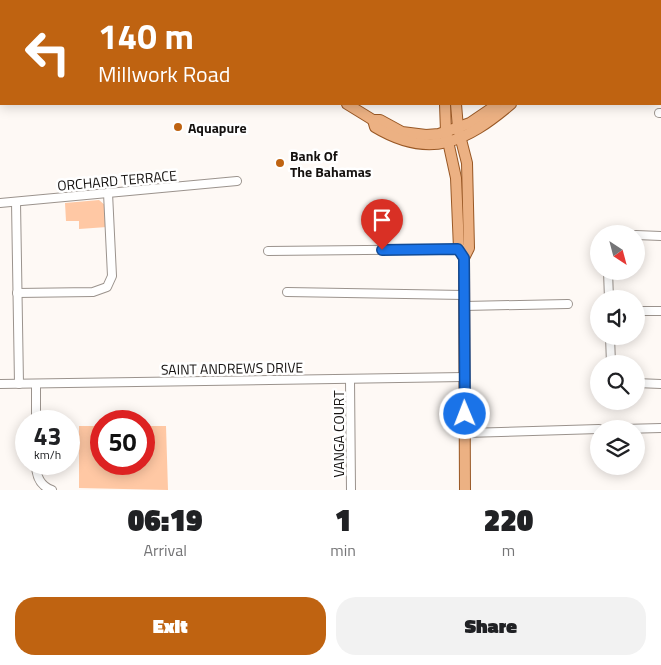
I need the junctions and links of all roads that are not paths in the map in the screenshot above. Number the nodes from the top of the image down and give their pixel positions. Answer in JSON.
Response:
{"nodes":[{"id":1,"x":349,"y":105,"type":"edge"},
{"id":2,"x":445,"y":105,"type":"edge"},
{"id":3,"x":456,"y":105,"type":"edge"},
{"id":4,"x":497,"y":105,"type":"edge"},
{"id":5,"x":510,"y":105,"type":"edge"},
{"id":6,"x":460,"y":133,"type":"junction"},
{"id":7,"x":448,"y":137,"type":"junction"},
{"id":8,"x":237,"y":181,"type":"dead end"},
{"id":9,"x":108,"y":193,"type":"junction"},
{"id":10,"x":16,"y":202,"type":"junction"},
{"id":11,"x":0,"y":204,"type":"edge"},
{"id":12,"x":645,"y":236,"type":"edge"},
{"id":13,"x":661,"y":236,"type":"edge"},
{"id":14,"x":268,"y":252,"type":"dead end"},
{"id":15,"x":461,"y":254,"type":"junction"},
{"id":16,"x":287,"y":292,"type":"dead end"},
{"id":17,"x":17,"y":293,"type":"junction"},
{"id":18,"x":464,"y":295,"type":"junction"},
{"id":19,"x":568,"y":304,"type":"dead end"},
{"id":20,"x":464,"y":306,"type":"junction"},
{"id":21,"x":645,"y":311,"type":"edge"},
{"id":22,"x":661,"y":311,"type":"edge"},
{"id":23,"x":464,"y":377,"type":"junction"},
{"id":24,"x":350,"y":379,"type":"junction"},
{"id":25,"x":645,"y":383,"type":"edge"},
{"id":26,"x":0,"y":384,"type":"edge"},
{"id":27,"x":19,"y":384,"type":"junction"},
{"id":28,"x":36,"y":384,"type":"junction"},
{"id":29,"x":661,"y":384,"type":"edge"},
{"id":30,"x":36,"y":410,"type":"edge"},
{"id":31,"x":645,"y":428,"type":"edge"},
{"id":32,"x":661,"y":428,"type":"edge"},
{"id":33,"x":590,"y":430,"type":"edge"},
{"id":34,"x":465,"y":433,"type":"junction"},
{"id":35,"x":38,"y":475,"type":"edge"},
{"id":36,"x":52,"y":490,"type":"edge"},
{"id":37,"x":351,"y":490,"type":"edge"},
{"id":38,"x":465,"y":490,"type":"edge"}],
"edges":[{"from":1,"to":7,"type":"main road"},
{"from":2,"to":7,"type":"main road"},
{"from":3,"to":6,"type":"main road"},
{"from":4,"to":6,"type":"main road"},
{"from":5,"to":6,"type":"main road"},
{"from":6,"to":7,"type":"main road"},
{"from":6,"to":15,"type":"main road"},
{"from":7,"to":15,"type":"main road"},
{"from":8,"to":9,"type":"street","name":"ORCHARD TERRACE"},
{"from":9,"to":10,"type":"street","name":"ORCHARD TERRACE"},
{"from":9,"to":17,"type":"street"},
{"from":10,"to":11,"type":"street","name":"ORCHARD TERRACE"},
{"from":10,"to":17,"type":"street"},
{"from":12,"to":13,"type":"street"},
{"from":14,"to":15,"type":"street"},
{"from":15,"to":18,"type":"main road"},
{"from":16,"to":18,"type":"street"},
{"from":17,"to":27,"type":"street"},
{"from":18,"to":20,"type":"main road"},
{"from":19,"to":20,"type":"street"},
{"from":20,"to":23,"type":"main road"},
{"from":21,"to":22,"type":"street"},
{"from":23,"to":24,"type":"street","name":"SAINT ANDREWS DRIVE"},
{"from":23,"to":34,"type":"main road"},
{"from":24,"to":28,"type":"street","name":"SAINT ANDREWS DRIVE"},
{"from":24,"to":37,"type":"street","name":"VANGA COURT"},
{"from":25,"to":29,"type":"street"},
{"from":26,"to":27,"type":"street","name":"SAINT ANDREWS DRIVE"},
{"from":27,"to":28,"type":"street","name":"SAINT ANDREWS DRIVE"},
{"from":28,"to":30,"type":"street"},
{"from":31,"to":32,"type":"street"},
{"from":33,"to":34,"type":"street"},
{"from":34,"to":38,"type":"main road"},
{"from":35,"to":36,"type":"street"}]}
